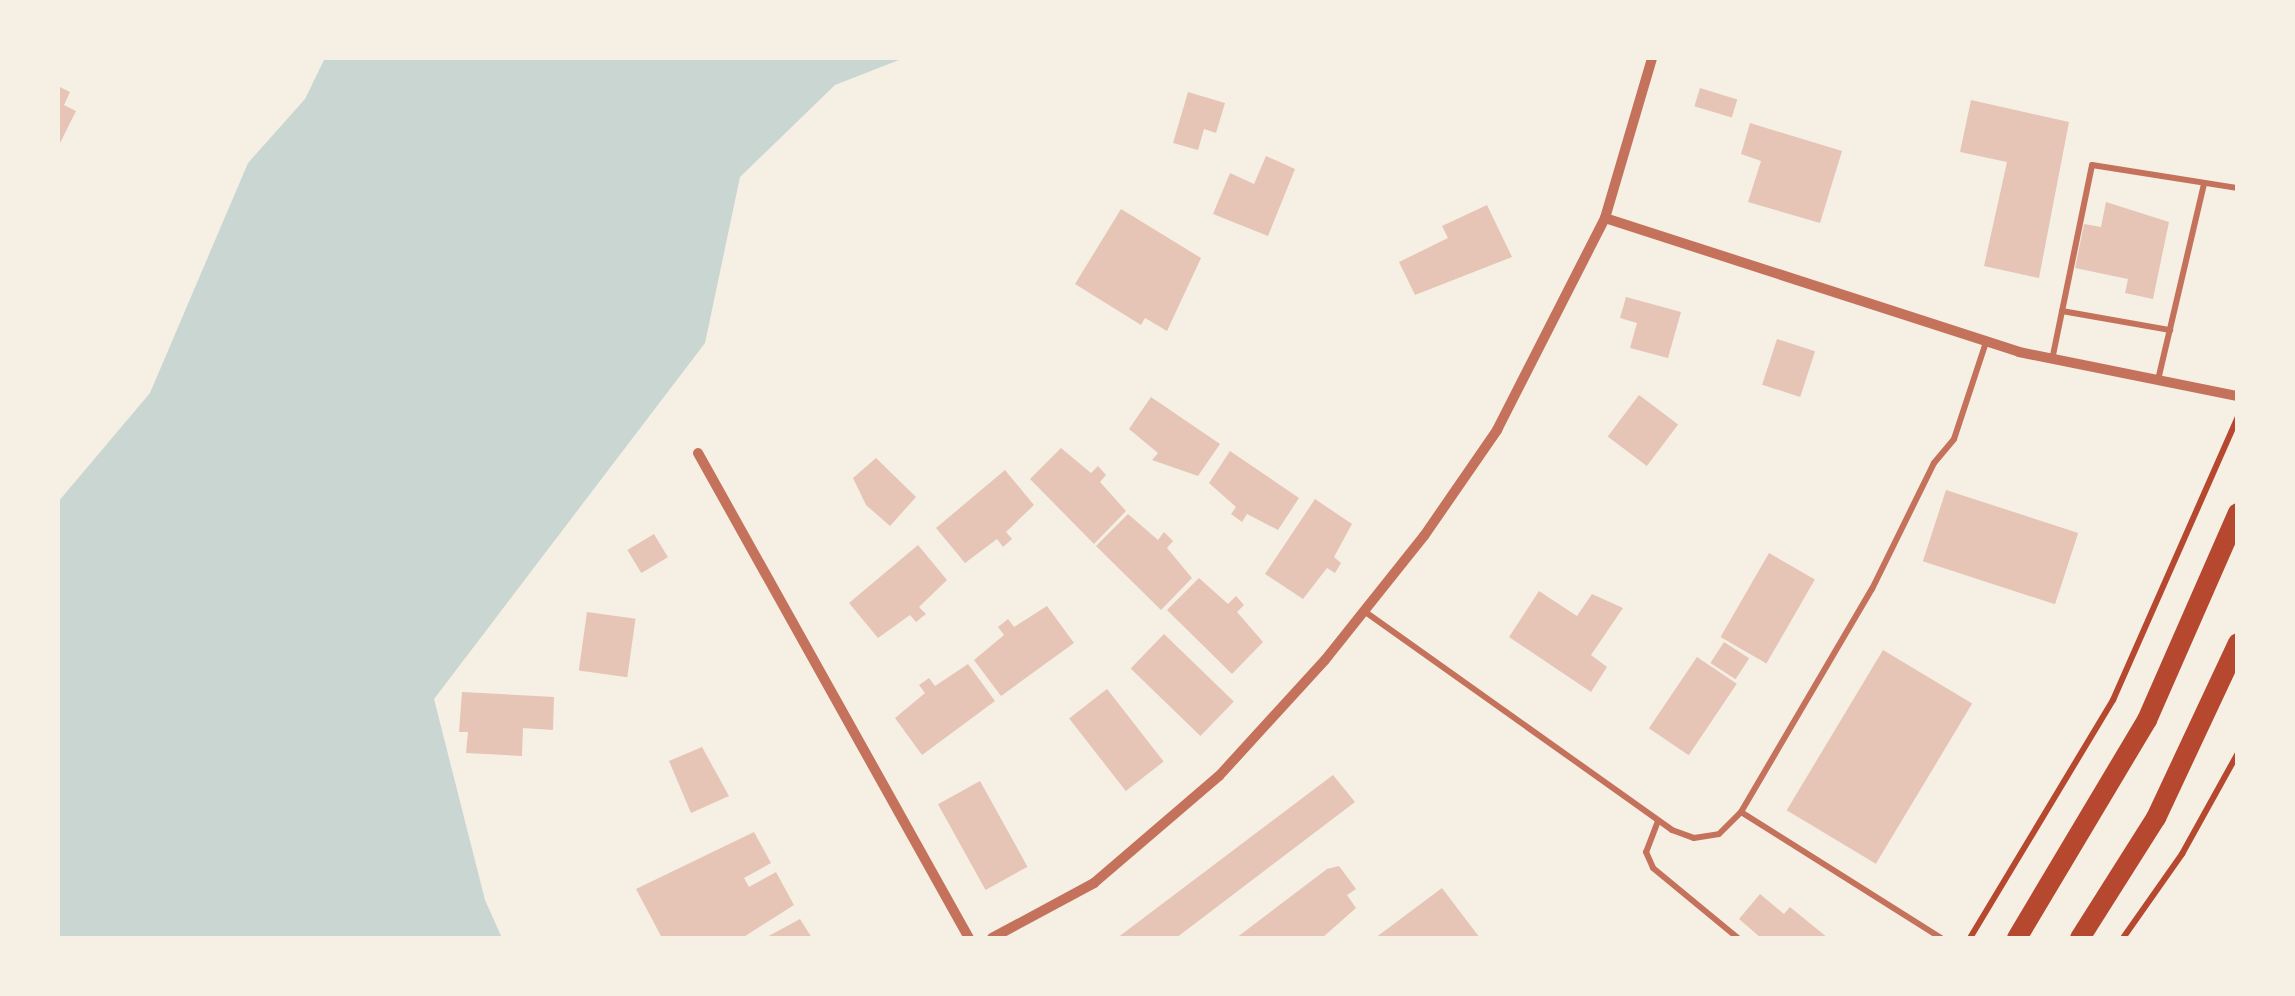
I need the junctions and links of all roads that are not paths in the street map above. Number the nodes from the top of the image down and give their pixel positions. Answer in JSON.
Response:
{"nodes":[{"id":1,"x":1652,"y":58,"type":"edge"},
{"id":2,"x":2204,"y":184,"type":"junction"},
{"id":3,"x":2238,"y":188,"type":"edge"},
{"id":4,"x":1605,"y":218,"type":"junction"},
{"id":5,"x":2062,"y":311,"type":"junction"},
{"id":6,"x":2170,"y":330,"type":"junction"},
{"id":7,"x":1986,"y":342,"type":"junction"},
{"id":8,"x":2052,"y":360,"type":"junction"},
{"id":9,"x":2158,"y":381,"type":"junction"},
{"id":10,"x":2238,"y":396,"type":"edge"},
{"id":11,"x":698,"y":453,"type":"dead end"},
{"id":12,"x":2238,"y":513,"type":"edge"},
{"id":13,"x":1364,"y":611,"type":"junction"},
{"id":14,"x":2238,"y":643,"type":"edge"},
{"id":15,"x":2231,"y":681,"type":"edge"},
{"id":16,"x":1741,"y":812,"type":"junction"},
{"id":17,"x":1658,"y":820,"type":"junction"},
{"id":18,"x":968,"y":938,"type":"edge"},
{"id":19,"x":992,"y":938,"type":"edge"},
{"id":20,"x":1738,"y":938,"type":"edge"},
{"id":21,"x":1942,"y":938,"type":"edge"},
{"id":22,"x":2017,"y":938,"type":"edge"},
{"id":23,"x":2080,"y":938,"type":"edge"}],
"edges":[{"from":1,"to":4,"type":"street"},
{"from":2,"to":3,"type":"lane"},
{"from":2,"to":5,"type":"lane"},
{"from":2,"to":6,"type":"lane"},
{"from":4,"to":7,"type":"street"},
{"from":4,"to":13,"type":"street"},
{"from":5,"to":6,"type":"lane"},
{"from":5,"to":8,"type":"lane"},
{"from":6,"to":9,"type":"lane"},
{"from":7,"to":8,"type":"street"},
{"from":7,"to":16,"type":"lane"},
{"from":8,"to":9,"type":"street"},
{"from":9,"to":10,"type":"street"},
{"from":11,"to":18,"type":"street"},
{"from":12,"to":22,"type":"main road"},
{"from":13,"to":17,"type":"lane"},
{"from":13,"to":19,"type":"street"},
{"from":14,"to":15,"type":"main road"},
{"from":15,"to":23,"type":"main road"},
{"from":16,"to":17,"type":"lane"},
{"from":16,"to":21,"type":"lane"},
{"from":17,"to":20,"type":"lane"}]}
